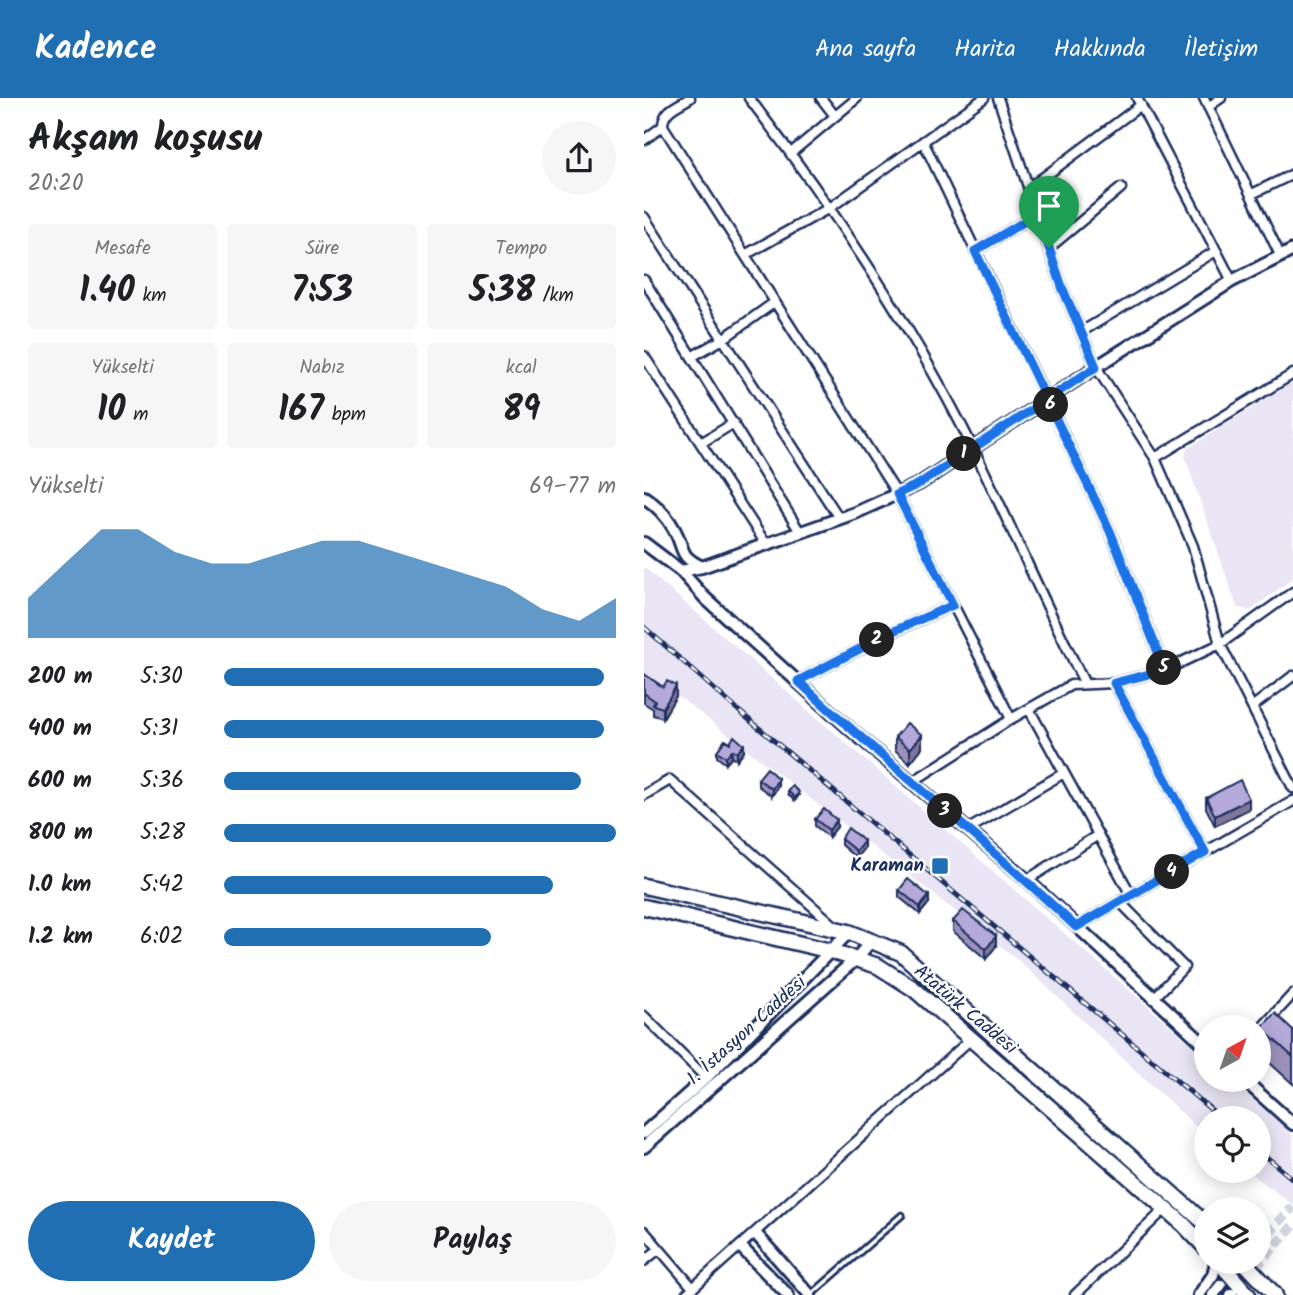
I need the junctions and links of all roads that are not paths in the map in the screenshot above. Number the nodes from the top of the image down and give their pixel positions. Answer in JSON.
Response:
{"nodes":[{"id":1,"x":690,"y":98,"type":"edge"},
{"id":2,"x":749,"y":98,"type":"edge"},
{"id":3,"x":821,"y":98,"type":"edge"},
{"id":4,"x":857,"y":98,"type":"edge"},
{"id":5,"x":984,"y":98,"type":"edge"},
{"id":6,"x":998,"y":98,"type":"edge"},
{"id":7,"x":1204,"y":98,"type":"edge"},
{"id":8,"x":1220,"y":98,"type":"edge"},
{"id":9,"x":1139,"y":101,"type":"edge"},
{"id":10,"x":1208,"y":107,"type":"junction"},
{"id":11,"x":835,"y":116,"type":"junction"},
{"id":12,"x":663,"y":126,"type":"junction"},
{"id":13,"x":644,"y":140,"type":"edge"},
{"id":14,"x":923,"y":141,"type":"junction"},
{"id":15,"x":791,"y":152,"type":"junction"},
{"id":16,"x":1293,"y":174,"type":"edge"},
{"id":17,"x":1029,"y":188,"type":"junction"},
{"id":18,"x":1121,"y":188,"type":"dead end"},
{"id":19,"x":1252,"y":194,"type":"junction"},
{"id":20,"x":831,"y":207,"type":"junction"},
{"id":21,"x":1037,"y":214,"type":"junction"},
{"id":22,"x":644,"y":217,"type":"edge"},
{"id":23,"x":1049,"y":248,"type":"junction"},
{"id":24,"x":1293,"y":250,"type":"edge"},
{"id":25,"x":975,"y":251,"type":"junction"},
{"id":26,"x":1216,"y":251,"type":"junction"},
{"id":27,"x":746,"y":255,"type":"junction"},
{"id":28,"x":1280,"y":255,"type":"junction"},
{"id":29,"x":644,"y":280,"type":"edge"},
{"id":30,"x":1231,"y":281,"type":"junction"},
{"id":31,"x":775,"y":302,"type":"junction"},
{"id":32,"x":1081,"y":332,"type":"junction"},
{"id":33,"x":723,"y":339,"type":"junction"},
{"id":34,"x":644,"y":356,"type":"edge"},
{"id":35,"x":692,"y":356,"type":"junction"},
{"id":36,"x":1096,"y":367,"type":"junction"},
{"id":37,"x":1293,"y":374,"type":"edge"},
{"id":38,"x":1048,"y":398,"type":"junction"},
{"id":39,"x":734,"y":424,"type":"junction"},
{"id":40,"x":701,"y":443,"type":"junction"},
{"id":41,"x":973,"y":448,"type":"junction"},
{"id":42,"x":1155,"y":458,"type":"junction"},
{"id":43,"x":897,"y":494,"type":"junction"},
{"id":44,"x":644,"y":497,"type":"edge"},
{"id":45,"x":839,"y":518,"type":"junction"},
{"id":46,"x":800,"y":532,"type":"junction"},
{"id":47,"x":644,"y":543,"type":"edge"},
{"id":48,"x":766,"y":544,"type":"junction"},
{"id":49,"x":702,"y":567,"type":"junction"},
{"id":50,"x":681,"y":572,"type":"junction"},
{"id":51,"x":1293,"y":592,"type":"edge"},
{"id":52,"x":953,"y":605,"type":"junction"},
{"id":53,"x":1220,"y":644,"type":"junction"},
{"id":54,"x":1165,"y":670,"type":"junction"},
{"id":55,"x":1293,"y":676,"type":"edge"},
{"id":56,"x":798,"y":681,"type":"junction"},
{"id":57,"x":1114,"y":683,"type":"junction"},
{"id":58,"x":1085,"y":684,"type":"junction"},
{"id":59,"x":1252,"y":707,"type":"junction"},
{"id":60,"x":1029,"y":709,"type":"junction"},
{"id":61,"x":1011,"y":719,"type":"junction"},
{"id":62,"x":1064,"y":774,"type":"junction"},
{"id":63,"x":912,"y":782,"type":"junction"},
{"id":64,"x":1293,"y":788,"type":"edge"},
{"id":65,"x":644,"y":794,"type":"edge"},
{"id":66,"x":1293,"y":802,"type":"edge"},
{"id":67,"x":967,"y":830,"type":"junction"},
{"id":68,"x":1098,"y":835,"type":"junction"},
{"id":69,"x":1205,"y":852,"type":"junction"},
{"id":70,"x":1027,"y":880,"type":"junction"},
{"id":71,"x":644,"y":886,"type":"edge"},
{"id":72,"x":1131,"y":895,"type":"junction"},
{"id":73,"x":1120,"y":902,"type":"junction"},
{"id":74,"x":644,"y":907,"type":"edge"},
{"id":75,"x":1076,"y":927,"type":"junction"},
{"id":76,"x":844,"y":931,"type":"junction"},
{"id":77,"x":871,"y":941,"type":"junction"},
{"id":78,"x":831,"y":951,"type":"junction"},
{"id":79,"x":856,"y":959,"type":"junction"},
{"id":80,"x":1293,"y":994,"type":"edge"},
{"id":81,"x":1153,"y":999,"type":"junction"},
{"id":82,"x":644,"y":1016,"type":"edge"},
{"id":83,"x":1271,"y":1018,"type":"edge"},
{"id":84,"x":1194,"y":1035,"type":"edge"},
{"id":85,"x":971,"y":1039,"type":"junction"},
{"id":86,"x":706,"y":1078,"type":"junction"},
{"id":87,"x":1257,"y":1092,"type":"edge"},
{"id":88,"x":1293,"y":1124,"type":"edge"},
{"id":89,"x":644,"y":1133,"type":"edge"},
{"id":90,"x":644,"y":1147,"type":"edge"},
{"id":91,"x":1165,"y":1209,"type":"junction"},
{"id":92,"x":1194,"y":1213,"type":"edge"},
{"id":93,"x":902,"y":1215,"type":"dead end"},
{"id":94,"x":644,"y":1231,"type":"edge"},
{"id":95,"x":756,"y":1234,"type":"junction"},
{"id":96,"x":1194,"y":1237,"type":"edge"},
{"id":97,"x":741,"y":1247,"type":"junction"},
{"id":98,"x":659,"y":1249,"type":"junction"},
{"id":99,"x":644,"y":1261,"type":"edge"},
{"id":100,"x":1213,"y":1274,"type":"edge"},
{"id":101,"x":1228,"y":1274,"type":"edge"},
{"id":102,"x":1255,"y":1274,"type":"edge"},
{"id":103,"x":1221,"y":1285,"type":"dead end"},
{"id":104,"x":693,"y":1288,"type":"junction"},
{"id":105,"x":685,"y":1295,"type":"edge"},
{"id":106,"x":788,"y":1295,"type":"edge"},
{"id":107,"x":810,"y":1295,"type":"edge"},
{"id":108,"x":1075,"y":1295,"type":"edge"},
{"id":109,"x":1199,"y":1295,"type":"edge"},
{"id":110,"x":1213,"y":1295,"type":"edge"},
{"id":111,"x":1248,"y":1295,"type":"edge"},
{"id":112,"x":1275,"y":1295,"type":"edge"}],
"edges":[{"from":1,"to":12,"type":"street"},
{"from":2,"to":15,"type":"street"},
{"from":3,"to":11,"type":"street"},
{"from":4,"to":11,"type":"street"},
{"from":5,"to":14,"type":"street"},
{"from":6,"to":17,"type":"street"},
{"from":7,"to":10,"type":"street"},
{"from":8,"to":10,"type":"street"},
{"from":9,"to":17,"type":"street"},
{"from":9,"to":26,"type":"street"},
{"from":10,"to":19,"type":"street"},
{"from":11,"to":15,"type":"street"},
{"from":12,"to":13,"type":"street"},
{"from":12,"to":27,"type":"street"},
{"from":14,"to":20,"type":"street"},
{"from":14,"to":25,"type":"street"},
{"from":15,"to":20,"type":"street"},
{"from":16,"to":19,"type":"street"},
{"from":17,"to":21,"type":"street"},
{"from":18,"to":23,"type":"street"},
{"from":19,"to":28,"type":"street"},
{"from":20,"to":27,"type":"street"},
{"from":20,"to":41,"type":"street"},
{"from":21,"to":23,"type":"street"},
{"from":21,"to":25,"type":"street"},
{"from":22,"to":33,"type":"street"},
{"from":23,"to":32,"type":"street"},
{"from":24,"to":28,"type":"street"},
{"from":25,"to":38,"type":"street"},
{"from":26,"to":30,"type":"street"},
{"from":26,"to":32,"type":"street"},
{"from":27,"to":31,"type":"street"},
{"from":28,"to":30,"type":"street"},
{"from":29,"to":35,"type":"street"},
{"from":30,"to":36,"type":"street"},
{"from":31,"to":33,"type":"street"},
{"from":31,"to":43,"type":"street"},
{"from":32,"to":36,"type":"street"},
{"from":33,"to":35,"type":"street"},
{"from":33,"to":45,"type":"street"},
{"from":34,"to":40,"type":"street"},
{"from":35,"to":39,"type":"street"},
{"from":36,"to":38,"type":"street"},
{"from":36,"to":42,"type":"street"},
{"from":37,"to":42,"type":"street"},
{"from":38,"to":41,"type":"street"},
{"from":38,"to":54,"type":"street"},
{"from":39,"to":40,"type":"street"},
{"from":39,"to":46,"type":"street"},
{"from":40,"to":48,"type":"street"},
{"from":41,"to":43,"type":"street"},
{"from":41,"to":58,"type":"street"},
{"from":42,"to":53,"type":"street"},
{"from":43,"to":45,"type":"street"},
{"from":43,"to":52,"type":"street"},
{"from":44,"to":49,"type":"street"},
{"from":45,"to":46,"type":"street"},
{"from":46,"to":48,"type":"street"},
{"from":47,"to":50,"type":"street"},
{"from":48,"to":49,"type":"street"},
{"from":49,"to":50,"type":"street"},
{"from":50,"to":56,"type":"street"},
{"from":51,"to":53,"type":"street"},
{"from":52,"to":56,"type":"street"},
{"from":52,"to":61,"type":"street"},
{"from":53,"to":54,"type":"street"},
{"from":53,"to":59,"type":"street"},
{"from":54,"to":57,"type":"street"},
{"from":55,"to":59,"type":"street"},
{"from":56,"to":63,"type":"street"},
{"from":57,"to":58,"type":"street"},
{"from":57,"to":69,"type":"street"},
{"from":58,"to":60,"type":"street"},
{"from":59,"to":64,"type":"street"},
{"from":60,"to":61,"type":"street"},
{"from":60,"to":62,"type":"street"},
{"from":61,"to":63,"type":"street"},
{"from":62,"to":67,"type":"street"},
{"from":62,"to":68,"type":"street"},
{"from":63,"to":67,"type":"street"},
{"from":65,"to":76,"type":"street"},
{"from":66,"to":69,"type":"street"},
{"from":67,"to":70,"type":"street"},
{"from":68,"to":70,"type":"street"},
{"from":68,"to":72,"type":"street"},
{"from":69,"to":72,"type":"street"},
{"from":70,"to":75,"type":"street"},
{"from":71,"to":76,"type":"highway","name":"Atatürk Caddesi"},
{"from":72,"to":73,"type":"street"},
{"from":73,"to":75,"type":"street"},
{"from":73,"to":81,"type":"street"},
{"from":74,"to":78,"type":"highway","name":"Atatürk Caddesi"},
{"from":75,"to":81,"type":"street"},
{"from":76,"to":77,"type":"highway","name":"Atatürk Caddesi"},
{"from":76,"to":78,"type":"street","name":"1. İstasyon Caddesi"},
{"from":77,"to":79,"type":"street","name":"1. İstasyon Caddesi"},
{"from":77,"to":92,"type":"highway","name":"Atatürk Caddesi"},
{"from":78,"to":79,"type":"highway","name":"Atatürk Caddesi"},
{"from":78,"to":86,"type":"street","name":"1. İstasyon Caddesi"},
{"from":79,"to":85,"type":"highway","name":"Atatürk Caddesi"},
{"from":79,"to":90,"type":"street","name":"1. İstasyon Caddesi"},
{"from":80,"to":83,"type":"street"},
{"from":81,"to":84,"type":"street"},
{"from":82,"to":86,"type":"street"},
{"from":85,"to":91,"type":"highway","name":"Atatürk Caddesi"},
{"from":85,"to":95,"type":"street"},
{"from":86,"to":89,"type":"street","name":"1. İstasyon Caddesi"},
{"from":87,"to":88,"type":"street"},
{"from":91,"to":96,"type":"highway","name":"Atatürk Caddesi"},
{"from":91,"to":108,"type":"street"},
{"from":93,"to":107,"type":"lane"},
{"from":94,"to":98,"type":"street"},
{"from":95,"to":97,"type":"street"},
{"from":95,"to":107,"type":"street"},
{"from":97,"to":104,"type":"street"},
{"from":97,"to":106,"type":"street"},
{"from":98,"to":99,"type":"street"},
{"from":98,"to":104,"type":"street"},
{"from":100,"to":109,"type":"street"},
{"from":101,"to":111,"type":"highway"},
{"from":102,"to":112,"type":"highway"},
{"from":103,"to":110,"type":"street"},
{"from":104,"to":105,"type":"street"}]}
